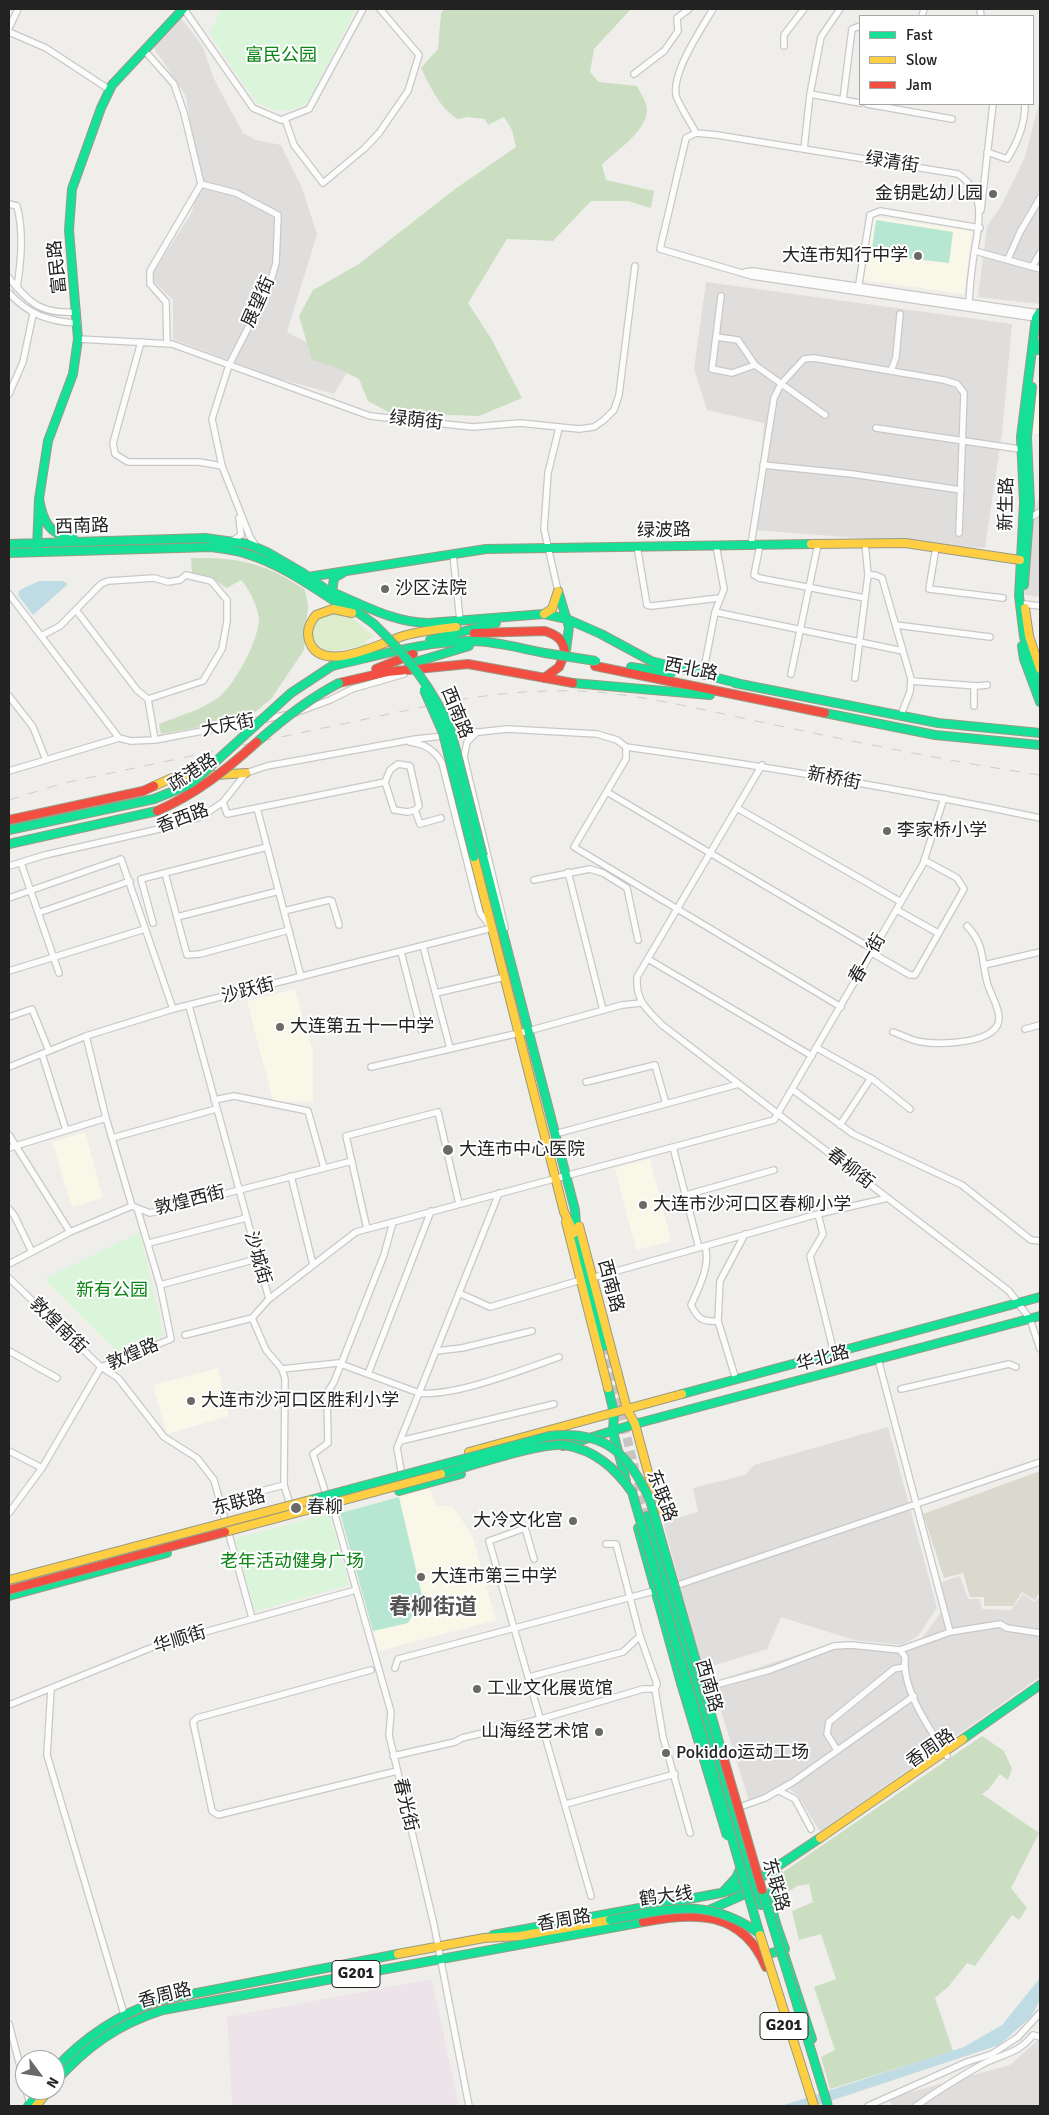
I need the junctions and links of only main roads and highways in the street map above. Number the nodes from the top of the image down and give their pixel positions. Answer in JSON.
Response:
{"nodes":[{"id":1,"x":184,"y":9,"type":"edge"},
{"id":2,"x":1039,"y":317,"type":"edge"},
{"id":3,"x":1038,"y":347,"type":"edge"},
{"id":4,"x":1025,"y":450,"type":"junction"},
{"id":5,"x":39,"y":499,"type":"junction"},
{"id":6,"x":102,"y":542,"type":"junction"},
{"id":7,"x":9,"y":544,"type":"edge"},
{"id":8,"x":38,"y":544,"type":"junction"},
{"id":9,"x":9,"y":553,"type":"edge"},
{"id":10,"x":37,"y":553,"type":"junction"},
{"id":11,"x":1020,"y":560,"type":"junction"},
{"id":12,"x":344,"y":572,"type":"junction"},
{"id":13,"x":308,"y":577,"type":"junction"},
{"id":14,"x":332,"y":592,"type":"junction"},
{"id":15,"x":1024,"y":604,"type":"junction"},
{"id":16,"x":352,"y":613,"type":"junction"},
{"id":17,"x":544,"y":614,"type":"junction"},
{"id":18,"x":521,"y":616,"type":"junction"},
{"id":19,"x":567,"y":620,"type":"junction"},
{"id":20,"x":497,"y":622,"type":"junction"},
{"id":21,"x":1022,"y":624,"type":"junction"},
{"id":22,"x":372,"y":627,"type":"junction"},
{"id":23,"x":460,"y":632,"type":"junction"},
{"id":24,"x":468,"y":646,"type":"junction"},
{"id":25,"x":566,"y":650,"type":"junction"},
{"id":26,"x":1040,"y":655,"type":"edge"},
{"id":27,"x":550,"y":656,"type":"junction"},
{"id":28,"x":595,"y":664,"type":"junction"},
{"id":29,"x":332,"y":666,"type":"junction"},
{"id":30,"x":1038,"y":669,"type":"edge"},
{"id":31,"x":387,"y":672,"type":"junction"},
{"id":32,"x":544,"y":678,"type":"junction"},
{"id":33,"x":340,"y":682,"type":"junction"},
{"id":34,"x":741,"y":684,"type":"junction"},
{"id":35,"x":1040,"y":688,"type":"edge"},
{"id":36,"x":744,"y":695,"type":"junction"},
{"id":37,"x":1040,"y":702,"type":"edge"},
{"id":38,"x":1040,"y":728,"type":"edge"},
{"id":39,"x":1036,"y":732,"type":"edge"},
{"id":40,"x":1038,"y":744,"type":"edge"},
{"id":41,"x":246,"y":773,"type":"road end"},
{"id":42,"x":9,"y":820,"type":"edge"},
{"id":43,"x":9,"y":830,"type":"edge"},
{"id":44,"x":9,"y":844,"type":"edge"},
{"id":45,"x":479,"y":856,"type":"junction"},
{"id":46,"x":575,"y":1210,"type":"junction"},
{"id":47,"x":564,"y":1212,"type":"junction"},
{"id":48,"x":577,"y":1238,"type":"junction"},
{"id":49,"x":1040,"y":1297,"type":"edge"},
{"id":50,"x":1040,"y":1316,"type":"edge"},
{"id":51,"x":604,"y":1346,"type":"tunnel mouth"},
{"id":52,"x":626,"y":1409,"type":"junction"},
{"id":53,"x":614,"y":1412,"type":"junction"},
{"id":54,"x":635,"y":1424,"type":"junction"},
{"id":55,"x":613,"y":1432,"type":"junction"},
{"id":56,"x":647,"y":1516,"type":"tunnel mouth"},
{"id":57,"x":9,"y":1575,"type":"edge"},
{"id":58,"x":9,"y":1580,"type":"edge"},
{"id":59,"x":678,"y":1585,"type":"junction"},
{"id":60,"x":9,"y":1590,"type":"edge"},
{"id":61,"x":654,"y":1591,"type":"junction"},
{"id":62,"x":9,"y":1596,"type":"edge"},
{"id":63,"x":671,"y":1606,"type":"junction"},
{"id":64,"x":689,"y":1622,"type":"junction"},
{"id":65,"x":685,"y":1662,"type":"junction"},
{"id":66,"x":680,"y":1680,"type":"junction"},
{"id":67,"x":1040,"y":1685,"type":"edge"},
{"id":68,"x":1040,"y":1692,"type":"edge"},
{"id":69,"x":946,"y":1754,"type":"junction"},
{"id":70,"x":745,"y":1859,"type":"junction"},
{"id":71,"x":778,"y":1871,"type":"junction"},
{"id":72,"x":752,"y":1883,"type":"junction"},
{"id":73,"x":721,"y":1892,"type":"junction"},
{"id":74,"x":679,"y":1915,"type":"junction"},
{"id":75,"x":764,"y":1925,"type":"junction"},
{"id":76,"x":484,"y":1938,"type":"junction"},
{"id":77,"x":785,"y":1950,"type":"junction"},
{"id":78,"x":762,"y":1956,"type":"junction"},
{"id":79,"x":65,"y":2059,"type":"edge"},
{"id":80,"x":65,"y":2072,"type":"edge"},
{"id":81,"x":809,"y":2106,"type":"edge"},
{"id":82,"x":814,"y":2106,"type":"edge"},
{"id":83,"x":824,"y":2106,"type":"edge"},
{"id":84,"x":828,"y":2106,"type":"edge"},
{"id":85,"x":833,"y":2106,"type":"edge"}],
"edges":[{"from":1,"to":5,"type":"main road","name":"富民路"},
{"from":2,"to":3,"type":"main road","name":"新生路"},
{"from":2,"to":4,"type":"main road","name":"新生路"},
{"from":3,"to":4,"type":"main road","name":"新生路"},
{"from":4,"to":11,"type":"main road","name":"新生路"},
{"from":4,"to":15,"type":"main road","name":"新生路"},
{"from":5,"to":6,"type":"main road"},
{"from":5,"to":8,"type":"main road","name":"富民路"},
{"from":6,"to":8,"type":"main road","name":"西南路"},
{"from":6,"to":13,"type":"main road","name":"西南路"},
{"from":7,"to":8,"type":"main road","name":"西南路"},
{"from":8,"to":10,"type":"main road","name":"富民路"},
{"from":9,"to":10,"type":"main road","name":"西南路"},
{"from":10,"to":16,"type":"main road","name":"西南路"},
{"from":11,"to":12,"type":"main road","name":"绿波路"},
{"from":11,"to":21,"type":"main road","name":"新生路"},
{"from":12,"to":13,"type":"main road","name":"绿波路"},
{"from":12,"to":14,"type":"main road"},
{"from":13,"to":14,"type":"main road","name":"西南路"},
{"from":14,"to":18,"type":"main road"},
{"from":14,"to":22,"type":"main road","name":"西南路"},
{"from":15,"to":26,"type":"main road"},
{"from":15,"to":30,"type":"main road","name":"新生路"},
{"from":16,"to":20,"type":"main road"},
{"from":16,"to":22,"type":"main road","name":"西南路"},
{"from":17,"to":18,"type":"main road"},
{"from":17,"to":19,"type":"main road"},
{"from":17,"to":19,"type":"main road"},
{"from":18,"to":20,"type":"main road"},
{"from":19,"to":25,"type":"main road"},
{"from":19,"to":34,"type":"main road"},
{"from":20,"to":23,"type":"main road"},
{"from":21,"to":30,"type":"main road","name":"新生路"},
{"from":21,"to":37,"type":"main road"},
{"from":22,"to":45,"type":"main road","name":"西南路","bridge":true},
{"from":23,"to":25,"type":"main road"},
{"from":23,"to":29,"type":"main road"},
{"from":24,"to":27,"type":"main road","name":"西北路"},
{"from":24,"to":31,"type":"main road"},
{"from":24,"to":33,"type":"main road","name":"西北路"},
{"from":25,"to":32,"type":"main road"},
{"from":27,"to":28,"type":"main road","name":"西北路"},
{"from":27,"to":29,"type":"main road","name":"西北路"},
{"from":28,"to":34,"type":"main road","name":"西北路"},
{"from":28,"to":36,"type":"main road","name":"西北路"},
{"from":29,"to":43,"type":"main road","bridge":true},
{"from":30,"to":35,"type":"main road","name":"新生路"},
{"from":31,"to":32,"type":"main road"},
{"from":31,"to":33,"type":"main road"},
{"from":32,"to":36,"type":"main road"},
{"from":33,"to":44,"type":"main road","name":"疏港路","bridge":true},
{"from":34,"to":39,"type":"main road","name":"西北路"},
{"from":36,"to":40,"type":"main road","name":"西北路"},
{"from":38,"to":39,"type":"main road"},
{"from":41,"to":42,"type":"main road"},
{"from":45,"to":46,"type":"main road","name":"西南路"},
{"from":45,"to":47,"type":"main road","name":"西南路"},
{"from":46,"to":48,"type":"main road","name":"西南路"},
{"from":46,"to":52,"type":"main road","name":"西南路"},
{"from":47,"to":48,"type":"main road","name":"西南路"},
{"from":47,"to":53,"type":"main road","name":"西南路"},
{"from":48,"to":51,"type":"main road","name":"西南路"},
{"from":49,"to":52,"type":"main road","name":"华北路"},
{"from":50,"to":54,"type":"main road","name":"华北路"},
{"from":52,"to":53,"type":"main road","name":"华北路"},
{"from":52,"to":54,"type":"main road","name":"西南路"},
{"from":53,"to":55,"type":"main road","name":"西南路"},
{"from":53,"to":57,"type":"main road","name":"华北路"},
{"from":54,"to":55,"type":"main road","name":"华北路"},
{"from":54,"to":59,"type":"main road","name":"西南路"},
{"from":55,"to":61,"type":"main road","name":"西南路"},
{"from":55,"to":62,"type":"main road","name":"华北路"},
{"from":56,"to":63,"type":"main road","name":"西南路"},
{"from":58,"to":72,"type":"main road","name":"东联路","bridge":true},
{"from":59,"to":63,"type":"main road"},
{"from":59,"to":64,"type":"main road","name":"西南路"},
{"from":60,"to":72,"type":"main road","name":"东联路","bridge":true},
{"from":61,"to":63,"type":"main road"},
{"from":61,"to":66,"type":"main road","name":"西南路"},
{"from":63,"to":64,"type":"main road"},
{"from":63,"to":65,"type":"main road","name":"西南路"},
{"from":63,"to":70,"type":"main road","name":"西南路"},
{"from":64,"to":72,"type":"main road","name":"西南路","bridge":true},
{"from":65,"to":66,"type":"main road"},
{"from":65,"to":70,"type":"main road","name":"西南路"},
{"from":66,"to":72,"type":"main road","name":"西南路","bridge":true},
{"from":67,"to":69,"type":"main road","name":"香周路"},
{"from":68,"to":69,"type":"main road","name":"香周路"},
{"from":69,"to":71,"type":"main road","name":"香周路"},
{"from":70,"to":71,"type":"main road"},
{"from":70,"to":72,"type":"main road","name":"西南路"},
{"from":70,"to":73,"type":"main road"},
{"from":71,"to":72,"type":"main road","name":"香周路"},
{"from":71,"to":77,"type":"main road"},
{"from":72,"to":73,"type":"main road","name":"香周路"},
{"from":72,"to":74,"type":"main road","name":"香周路"},
{"from":72,"to":75,"type":"main road"},
{"from":72,"to":82,"type":"main road","name":"东联路","bridge":true},
{"from":72,"to":84,"type":"main road","name":"东联路","bridge":true},
{"from":73,"to":76,"type":"main road","name":"香周路"},
{"from":74,"to":78,"type":"main road","name":"鹤大线","number":"G201"},
{"from":74,"to":80,"type":"main road","name":"香周路","number":"G201"},
{"from":75,"to":77,"type":"main road"},
{"from":75,"to":78,"type":"main road"},
{"from":76,"to":79,"type":"main road","name":"香周路","number":"G201"},
{"from":76,"to":83,"type":"main road","name":"鹤大线","number":"G201","bridge":true},
{"from":77,"to":78,"type":"main road"},
{"from":77,"to":85,"type":"main road"},
{"from":78,"to":81,"type":"main road","number":"G201"}]}
